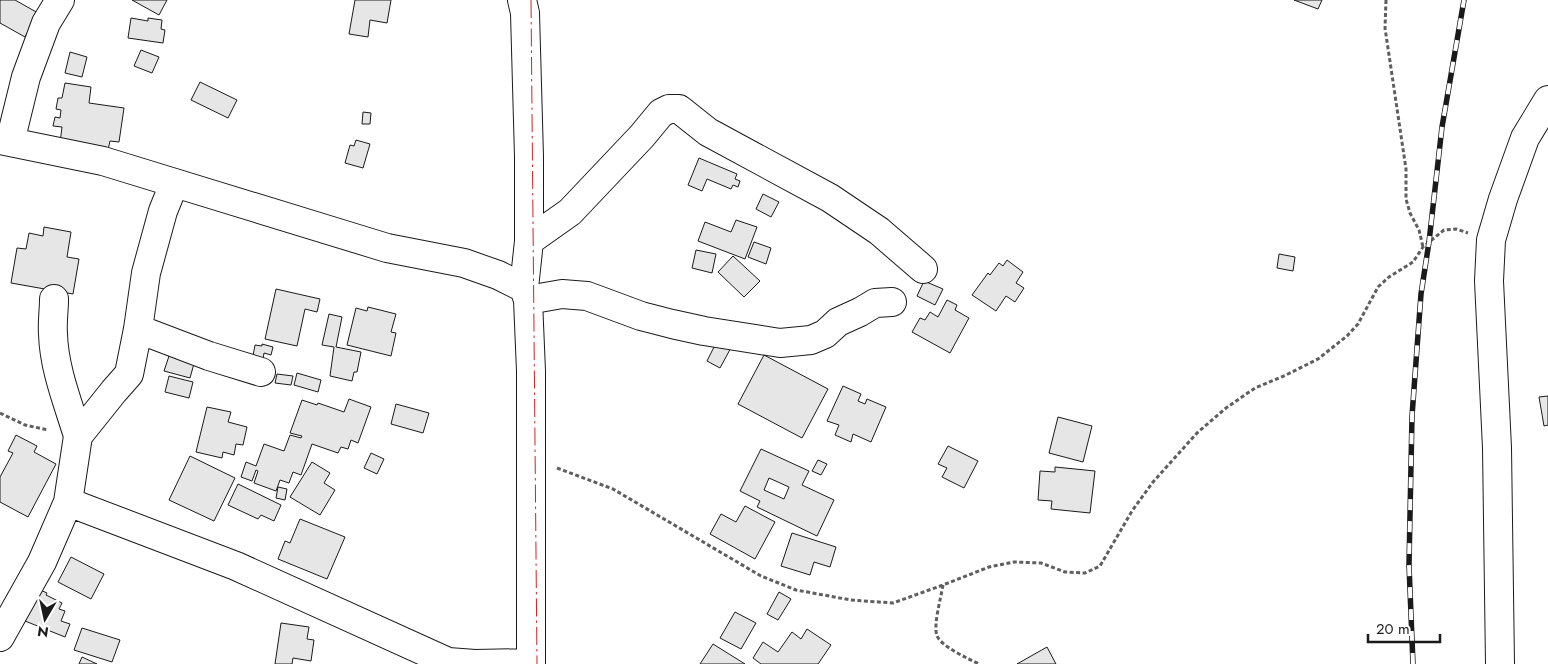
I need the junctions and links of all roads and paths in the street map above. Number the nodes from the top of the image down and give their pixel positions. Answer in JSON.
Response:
{"nodes":[{"id":1,"x":60,"y":0,"type":"edge"},
{"id":2,"x":522,"y":0,"type":"edge"},
{"id":3,"x":1386,"y":0,"type":"edge"},
{"id":4,"x":1548,"y":100,"type":"edge"},
{"id":5,"x":5,"y":141,"type":"edge"},
{"id":6,"x":174,"y":184,"type":"junction"},
{"id":7,"x":1491,"y":240,"type":"junction"},
{"id":8,"x":529,"y":241,"type":"junction"},
{"id":9,"x":1423,"y":248,"type":"junction"},
{"id":10,"x":923,"y":269,"type":"dead end"},
{"id":11,"x":526,"y":294,"type":"junction"},
{"id":12,"x":54,"y":299,"type":"dead end"},
{"id":13,"x":892,"y":302,"type":"dead end"},
{"id":14,"x":138,"y":329,"type":"junction"},
{"id":15,"x":261,"y":372,"type":"dead end"},
{"id":16,"x":0,"y":413,"type":"edge"},
{"id":17,"x":78,"y":436,"type":"junction"},
{"id":18,"x":531,"y":458,"type":"junction"},
{"id":19,"x":68,"y":502,"type":"junction"},
{"id":20,"x":943,"y":585,"type":"junction"},
{"id":21,"x":0,"y":637,"type":"edge"},
{"id":22,"x":531,"y":664,"type":"edge"},
{"id":23,"x":979,"y":664,"type":"edge"},
{"id":24,"x":1500,"y":664,"type":"edge"}],
"edges":[{"from":1,"to":5,"type":"street"},
{"from":2,"to":8,"type":"street"},
{"from":3,"to":9,"type":"path"},
{"from":4,"to":7,"type":"street"},
{"from":5,"to":6,"type":"street"},
{"from":6,"to":11,"type":"street"},
{"from":6,"to":14,"type":"street"},
{"from":7,"to":9,"type":"path"},
{"from":7,"to":24,"type":"street"},
{"from":8,"to":10,"type":"street"},
{"from":8,"to":11,"type":"street"},
{"from":9,"to":20,"type":"path"},
{"from":11,"to":13,"type":"street"},
{"from":11,"to":18,"type":"street"},
{"from":12,"to":17,"type":"street"},
{"from":14,"to":15,"type":"street"},
{"from":14,"to":17,"type":"street"},
{"from":16,"to":17,"type":"path"},
{"from":17,"to":19,"type":"street"},
{"from":18,"to":20,"type":"path"},
{"from":18,"to":22,"type":"street"},
{"from":19,"to":21,"type":"street"},
{"from":19,"to":22,"type":"street"},
{"from":20,"to":23,"type":"path"}]}
